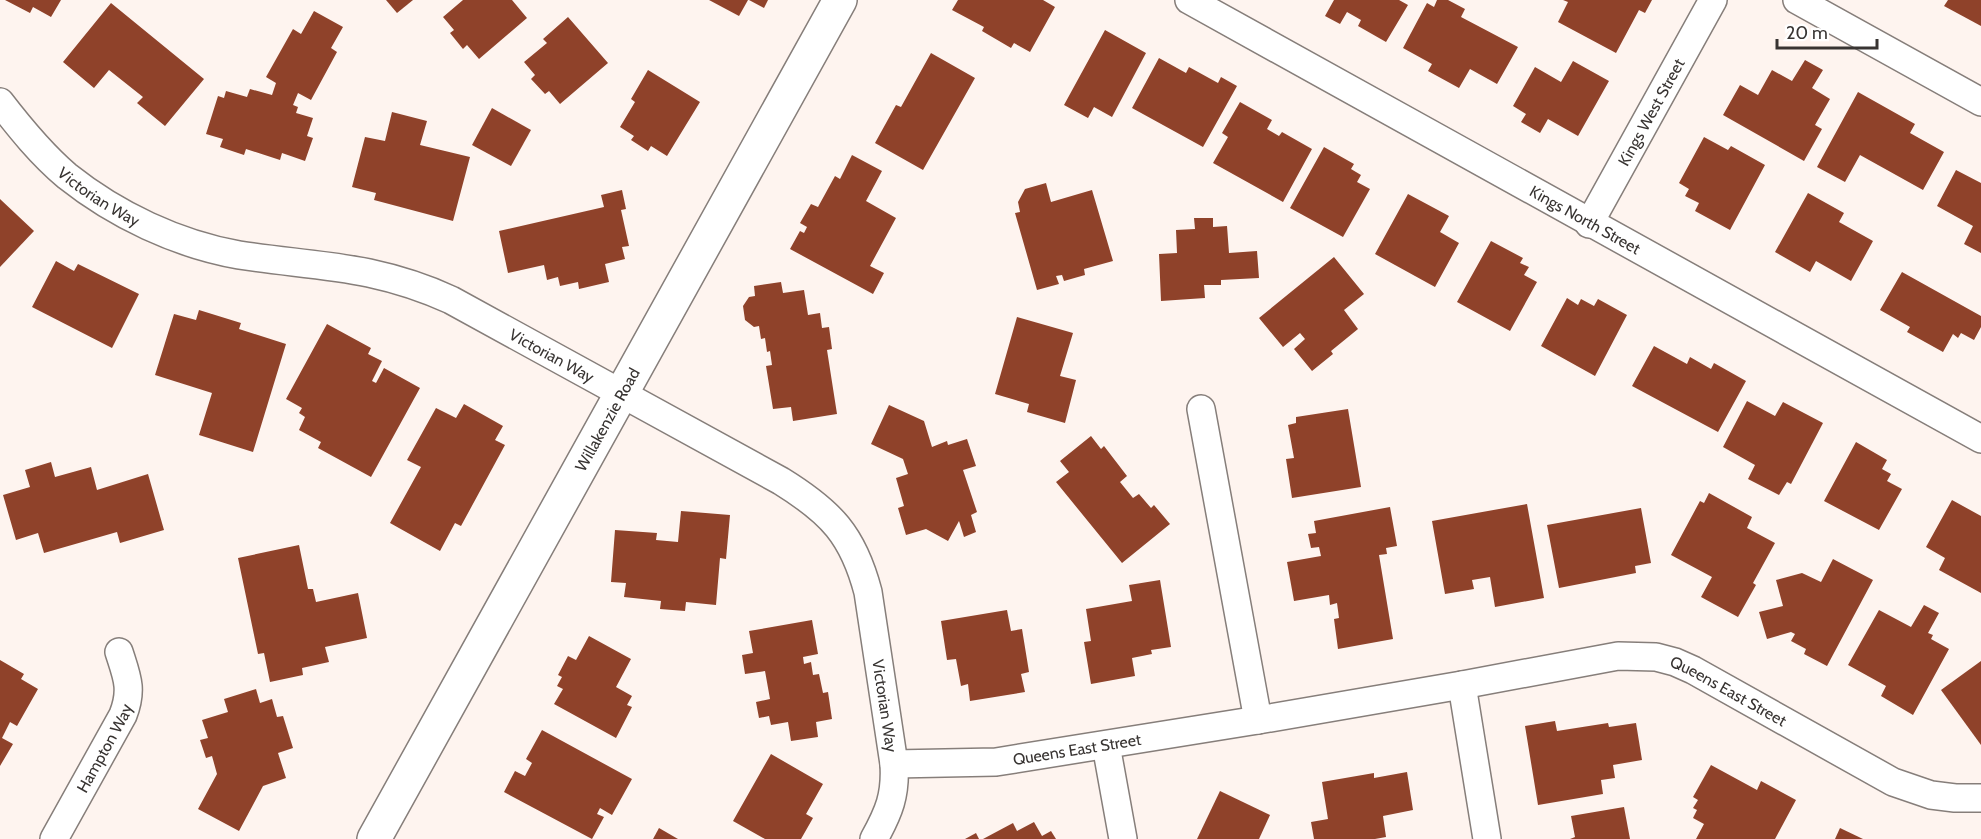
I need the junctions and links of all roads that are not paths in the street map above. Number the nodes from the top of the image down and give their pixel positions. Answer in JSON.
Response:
{"nodes":[{"id":1,"x":840,"y":0,"type":"edge"},
{"id":2,"x":1189,"y":0,"type":"edge"},
{"id":3,"x":1713,"y":0,"type":"edge"},
{"id":4,"x":1797,"y":0,"type":"edge"},
{"id":5,"x":0,"y":102,"type":"edge"},
{"id":6,"x":1981,"y":102,"type":"edge"},
{"id":7,"x":1589,"y":224,"type":"junction"},
{"id":8,"x":622,"y":392,"type":"junction"},
{"id":9,"x":1201,"y":409,"type":"dead end"},
{"id":10,"x":1981,"y":439,"type":"edge"},
{"id":11,"x":119,"y":652,"type":"dead end"},
{"id":12,"x":1462,"y":685,"type":"junction"},
{"id":13,"x":1258,"y":720,"type":"junction"},
{"id":14,"x":1106,"y":745,"type":"junction"},
{"id":15,"x":894,"y":764,"type":"junction"},
{"id":16,"x":1981,"y":798,"type":"edge"},
{"id":17,"x":54,"y":839,"type":"edge"},
{"id":18,"x":374,"y":839,"type":"edge"},
{"id":19,"x":874,"y":839,"type":"edge"},
{"id":20,"x":1123,"y":839,"type":"edge"},
{"id":21,"x":1487,"y":839,"type":"edge"}],
"edges":[{"from":1,"to":8,"type":"street","name":"Willakenzie Road"},
{"from":2,"to":7,"type":"street","name":"Kings North Street"},
{"from":3,"to":7,"type":"street","name":"Kings West Street"},
{"from":4,"to":6,"type":"street"},
{"from":5,"to":8,"type":"street","name":"Victorian Way"},
{"from":7,"to":10,"type":"street","name":"Kings North Street"},
{"from":8,"to":15,"type":"street","name":"Victorian Way"},
{"from":8,"to":18,"type":"street","name":"Willakenzie Road"},
{"from":9,"to":13,"type":"street"},
{"from":11,"to":17,"type":"street","name":"Hampton Way"},
{"from":12,"to":13,"type":"street","name":"Queens East Street"},
{"from":12,"to":16,"type":"street","name":"Queens East Street"},
{"from":12,"to":21,"type":"street"},
{"from":13,"to":14,"type":"street","name":"Queens East Street"},
{"from":14,"to":15,"type":"street","name":"Queens East Street"},
{"from":14,"to":20,"type":"street"},
{"from":15,"to":19,"type":"street","name":"Victorian Way"}]}
